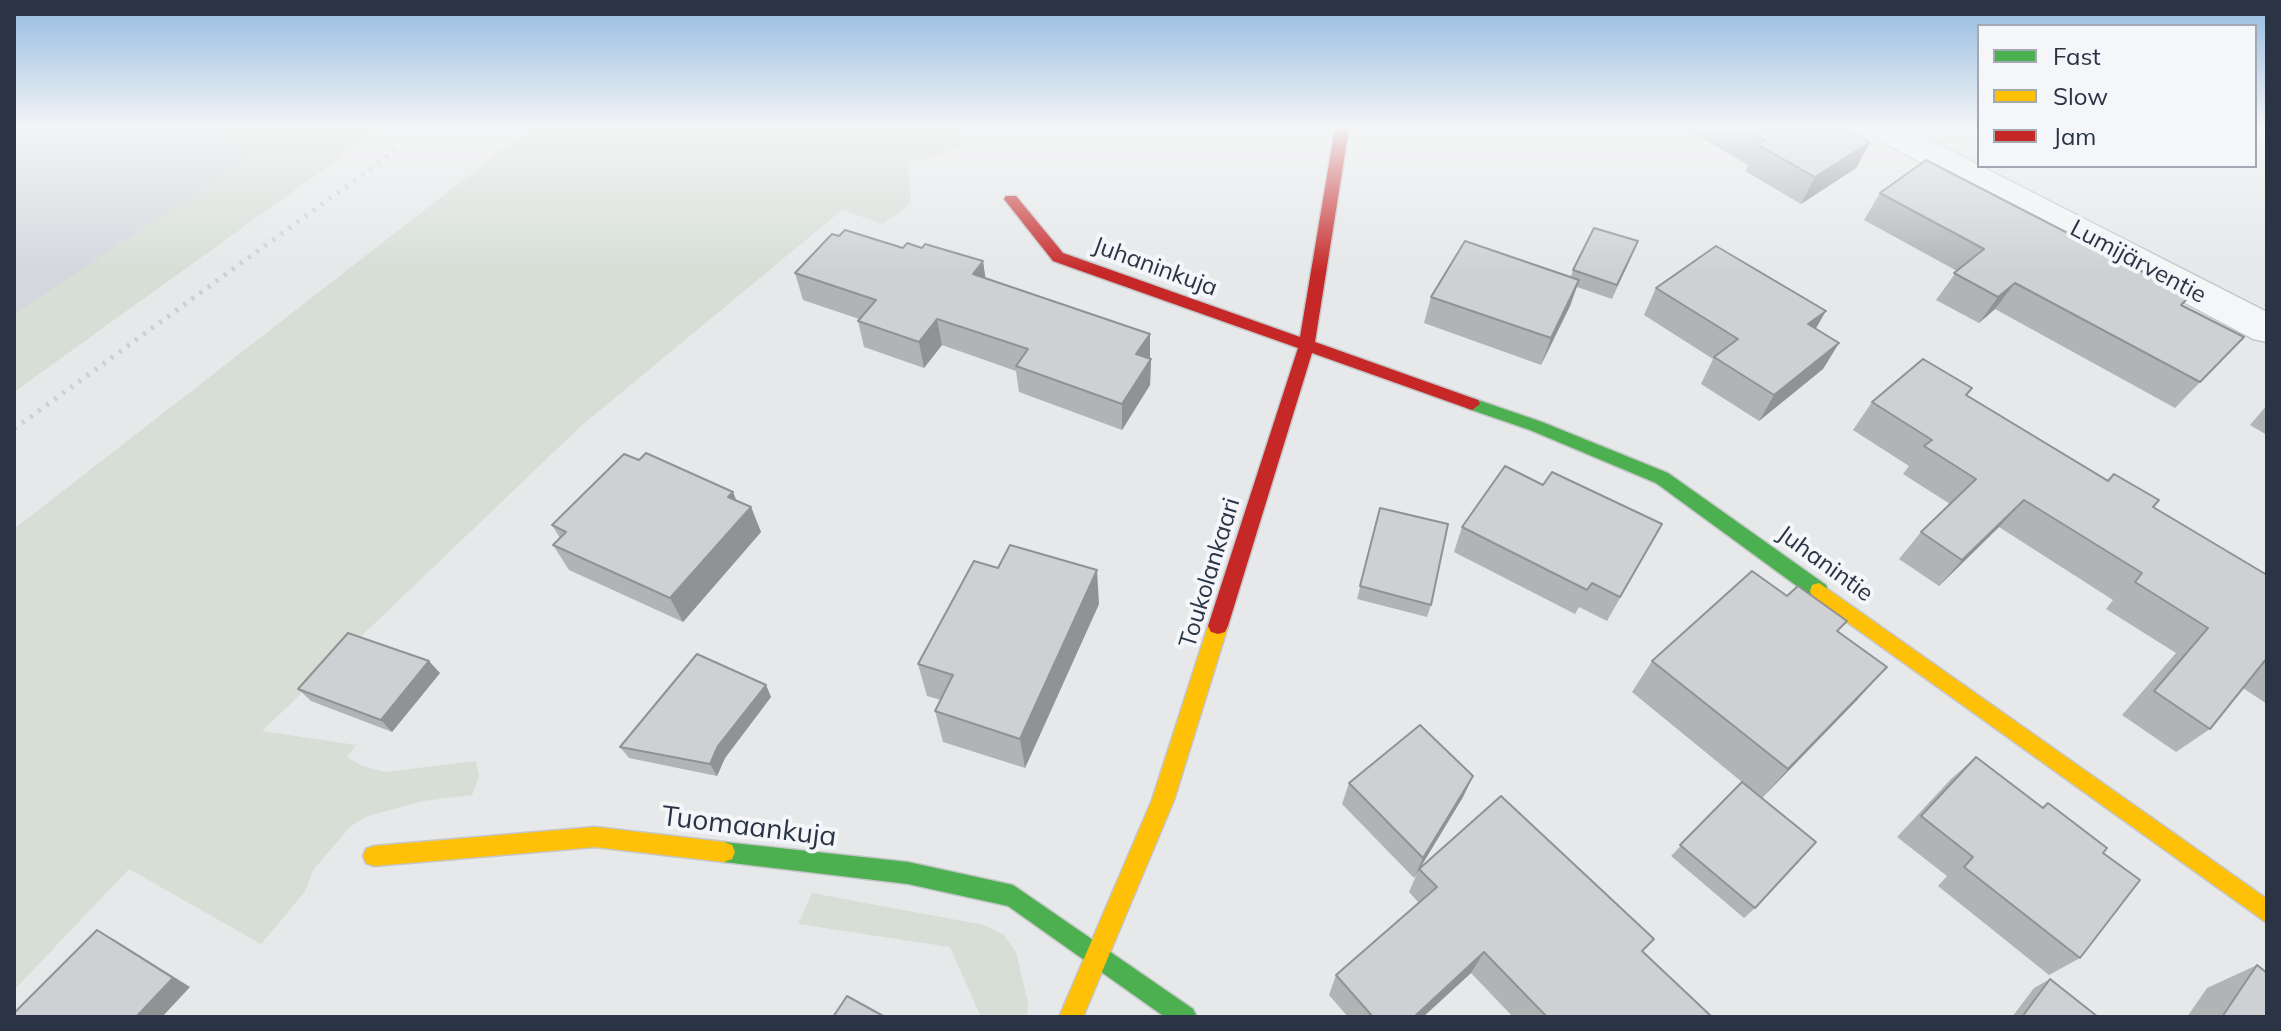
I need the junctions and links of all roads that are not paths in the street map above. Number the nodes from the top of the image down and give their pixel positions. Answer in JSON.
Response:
{"nodes":[{"id":1,"x":1334,"y":176,"type":"edge"},
{"id":2,"x":1973,"y":176,"type":"edge"},
{"id":3,"x":1011,"y":199,"type":"dead end"},
{"id":4,"x":2267,"y":329,"type":"edge"},
{"id":5,"x":1306,"y":347,"type":"junction"},
{"id":6,"x":374,"y":856,"type":"dead end"},
{"id":7,"x":2267,"y":912,"type":"edge"},
{"id":8,"x":1098,"y":954,"type":"junction"},
{"id":9,"x":1071,"y":1017,"type":"edge"},
{"id":10,"x":1185,"y":1017,"type":"edge"}],
"edges":[{"from":1,"to":5,"type":"street","name":"Toukolankaari"},
{"from":2,"to":4,"type":"street","name":"Lumijärventie"},
{"from":3,"to":5,"type":"street","name":"Juhaninkuja"},
{"from":5,"to":7,"type":"street","name":"Juhanintie"},
{"from":5,"to":8,"type":"street","name":"Toukolankaari"},
{"from":6,"to":8,"type":"street","name":"Tuomaankuja"},
{"from":8,"to":9,"type":"street","name":"Toukolankaari"},
{"from":8,"to":10,"type":"street","name":"Tuomaankuja"}]}
